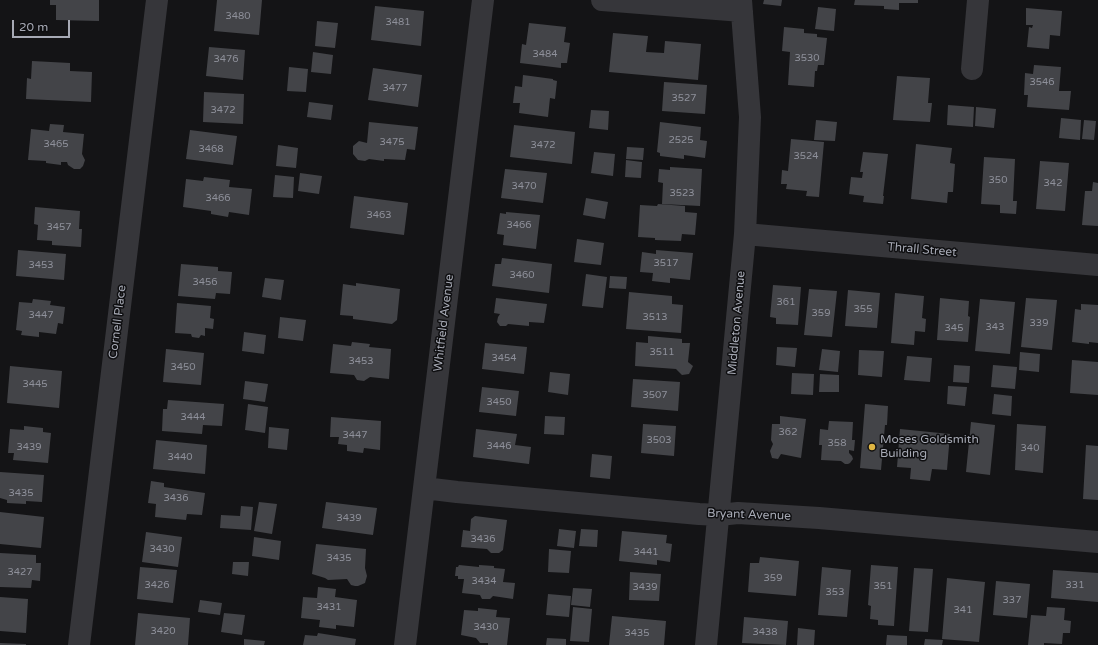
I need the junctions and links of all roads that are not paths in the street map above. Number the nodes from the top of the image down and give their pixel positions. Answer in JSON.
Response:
{"nodes":[{"id":1,"x":157,"y":0,"type":"edge"},
{"id":2,"x":483,"y":0,"type":"edge"},
{"id":3,"x":602,"y":0,"type":"edge"},
{"id":4,"x":978,"y":0,"type":"edge"},
{"id":5,"x":742,"y":5,"type":"edge"},
{"id":6,"x":972,"y":69,"type":"dead end"},
{"id":7,"x":745,"y":234,"type":"junction"},
{"id":8,"x":1098,"y":265,"type":"edge"},
{"id":9,"x":424,"y":488,"type":"junction"},
{"id":10,"x":719,"y":515,"type":"junction"},
{"id":11,"x":1098,"y":542,"type":"edge"},
{"id":12,"x":79,"y":645,"type":"edge"},
{"id":13,"x":405,"y":645,"type":"edge"},
{"id":14,"x":706,"y":645,"type":"edge"}],
"edges":[{"from":1,"to":12,"type":"street","name":"Cornell Place"},
{"from":2,"to":9,"type":"street","name":"Whitfield Avenue"},
{"from":3,"to":5,"type":"street"},
{"from":4,"to":6,"type":"street"},
{"from":5,"to":7,"type":"street","name":"Middleton Avenue"},
{"from":7,"to":8,"type":"street","name":"Thrall Street"},
{"from":7,"to":10,"type":"street","name":"Middleton Avenue"},
{"from":9,"to":10,"type":"street","name":"Bryant Avenue"},
{"from":9,"to":13,"type":"street","name":"Whitfield Avenue"},
{"from":10,"to":11,"type":"street","name":"Bryant Avenue"},
{"from":10,"to":14,"type":"street","name":"Middleton Avenue"}]}
